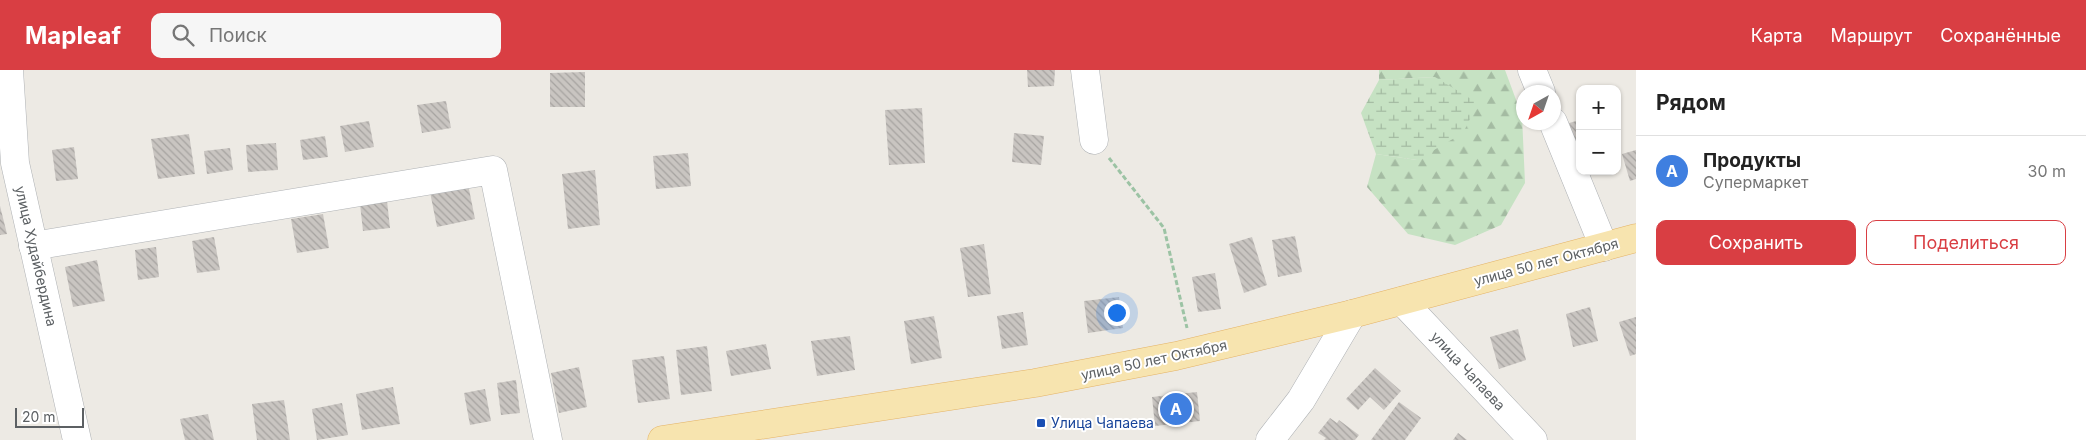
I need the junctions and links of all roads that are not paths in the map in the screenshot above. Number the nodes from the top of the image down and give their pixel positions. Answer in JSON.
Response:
{"nodes":[{"id":1,"x":9,"y":70,"type":"edge"},
{"id":2,"x":1085,"y":70,"type":"edge"},
{"id":3,"x":1532,"y":70,"type":"edge"},
{"id":4,"x":1538,"y":85,"type":"edge"},
{"id":5,"x":1557,"y":130,"type":"edge"},
{"id":6,"x":1094,"y":140,"type":"road end"},
{"id":7,"x":8,"y":164,"type":"edge"},
{"id":8,"x":1636,"y":238,"type":"edge"},
{"id":9,"x":33,"y":246,"type":"junction"},
{"id":10,"x":1604,"y":247,"type":"junction"},
{"id":11,"x":1402,"y":301,"type":"junction"},
{"id":12,"x":1352,"y":314,"type":"junction"},
{"id":13,"x":768,"y":432,"type":"edge"},
{"id":14,"x":77,"y":440,"type":"edge"},
{"id":15,"x":548,"y":440,"type":"edge"},
{"id":16,"x":662,"y":440,"type":"edge"},
{"id":17,"x":1270,"y":440,"type":"edge"},
{"id":18,"x":1533,"y":440,"type":"edge"}],
"edges":[{"from":1,"to":7,"type":"street","name":"улица Худайбердина"},
{"from":2,"to":6,"type":"street"},
{"from":3,"to":4,"type":"street"},
{"from":5,"to":10,"type":"street"},
{"from":7,"to":9,"type":"street","name":"улица Худайбердина"},
{"from":8,"to":10,"type":"main road","name":"улица 50 лет Октября"},
{"from":9,"to":14,"type":"street","name":"улица Худайбердина"},
{"from":9,"to":15,"type":"street"},
{"from":10,"to":11,"type":"main road","name":"улица 50 лет Октября"},
{"from":11,"to":12,"type":"main road","name":"улица 50 лет Октября"},
{"from":11,"to":18,"type":"street","name":"улица Чапаева"},
{"from":12,"to":13,"type":"main road","name":"улица 50 лет Октября"},
{"from":12,"to":17,"type":"street"},
{"from":13,"to":16,"type":"main road","name":"улица 50 лет Октября"}]}
